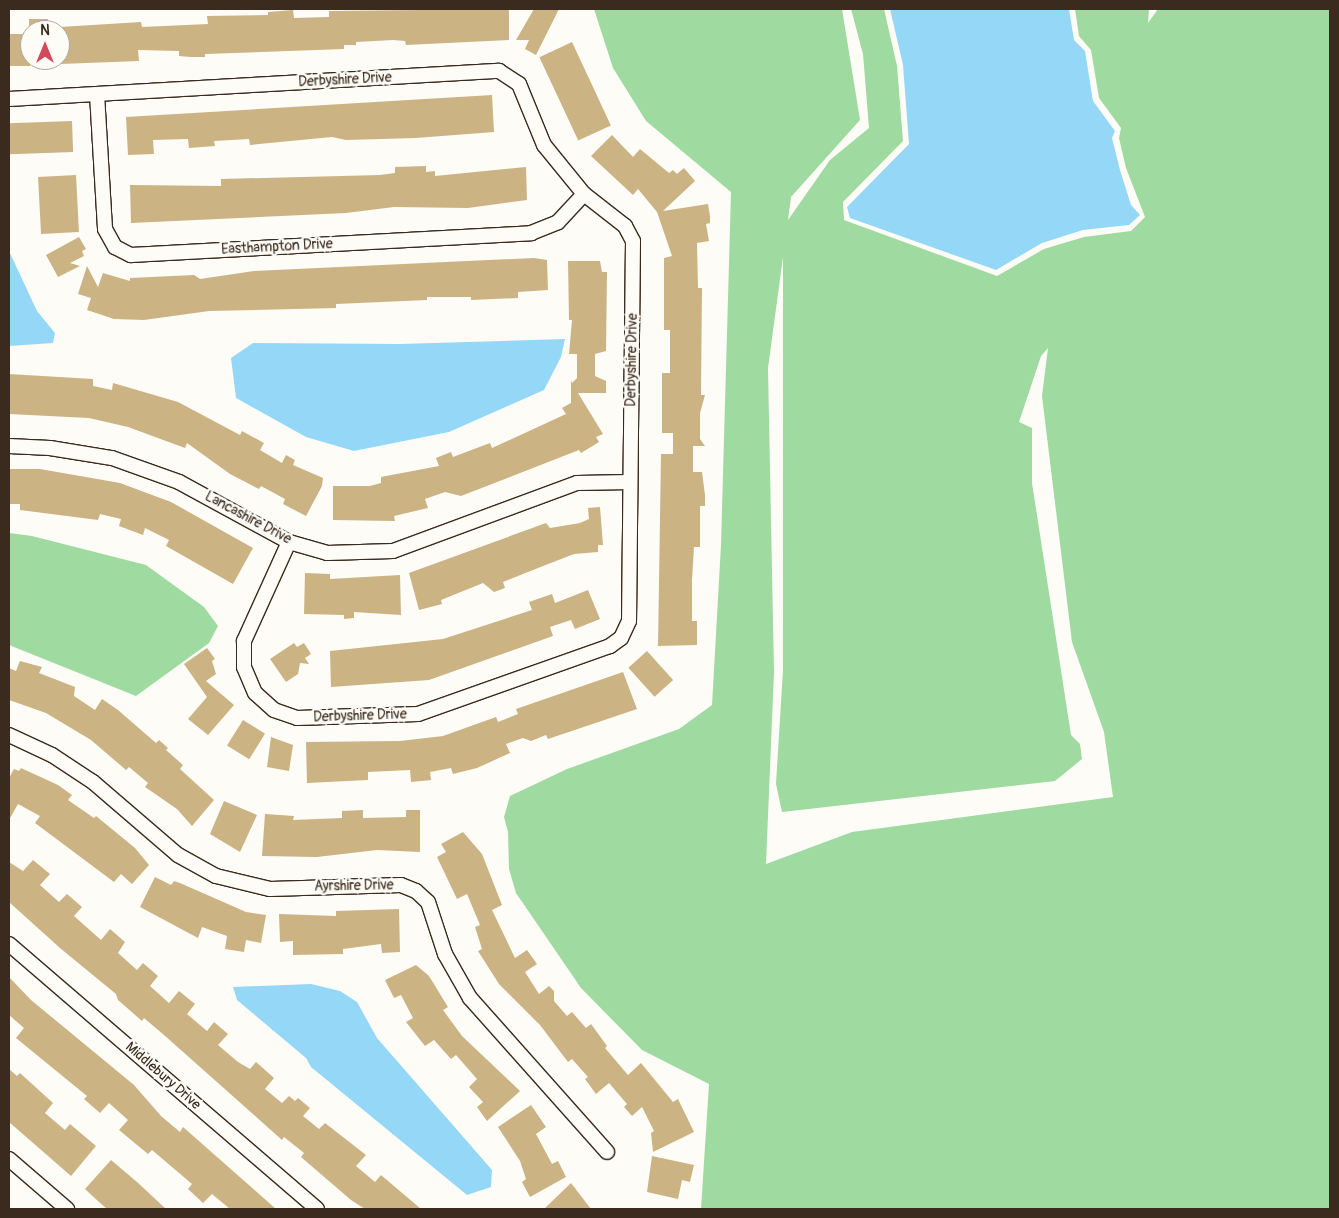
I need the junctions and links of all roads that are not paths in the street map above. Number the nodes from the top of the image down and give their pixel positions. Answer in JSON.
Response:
{"nodes":[{"id":1,"x":97,"y":94,"type":"junction"},
{"id":2,"x":9,"y":99,"type":"edge"},
{"id":3,"x":584,"y":194,"type":"junction"},
{"id":4,"x":9,"y":446,"type":"edge"},
{"id":5,"x":630,"y":482,"type":"junction"},
{"id":6,"x":289,"y":542,"type":"junction"},
{"id":7,"x":9,"y":735,"type":"edge"},
{"id":8,"x":9,"y":944,"type":"edge"},
{"id":9,"x":607,"y":1152,"type":"dead end"},
{"id":10,"x":9,"y":1159,"type":"edge"},
{"id":11,"x":67,"y":1209,"type":"edge"},
{"id":12,"x":317,"y":1209,"type":"edge"}],
"edges":[{"from":1,"to":2,"type":"street","name":"Derbyshire Drive"},
{"from":1,"to":3,"type":"street","name":"Derbyshire Drive"},
{"from":1,"to":3,"type":"street","name":"Easthampton Drive"},
{"from":3,"to":5,"type":"street","name":"Derbyshire Drive"},
{"from":4,"to":6,"type":"street","name":"Lancashire Drive"},
{"from":5,"to":6,"type":"street","name":"Lancashire Drive"},
{"from":5,"to":6,"type":"street","name":"Derbyshire Drive"},
{"from":7,"to":9,"type":"street","name":"Ayrshire Drive"},
{"from":8,"to":12,"type":"street","name":"Middlebury Drive"},
{"from":10,"to":11,"type":"street"}]}
